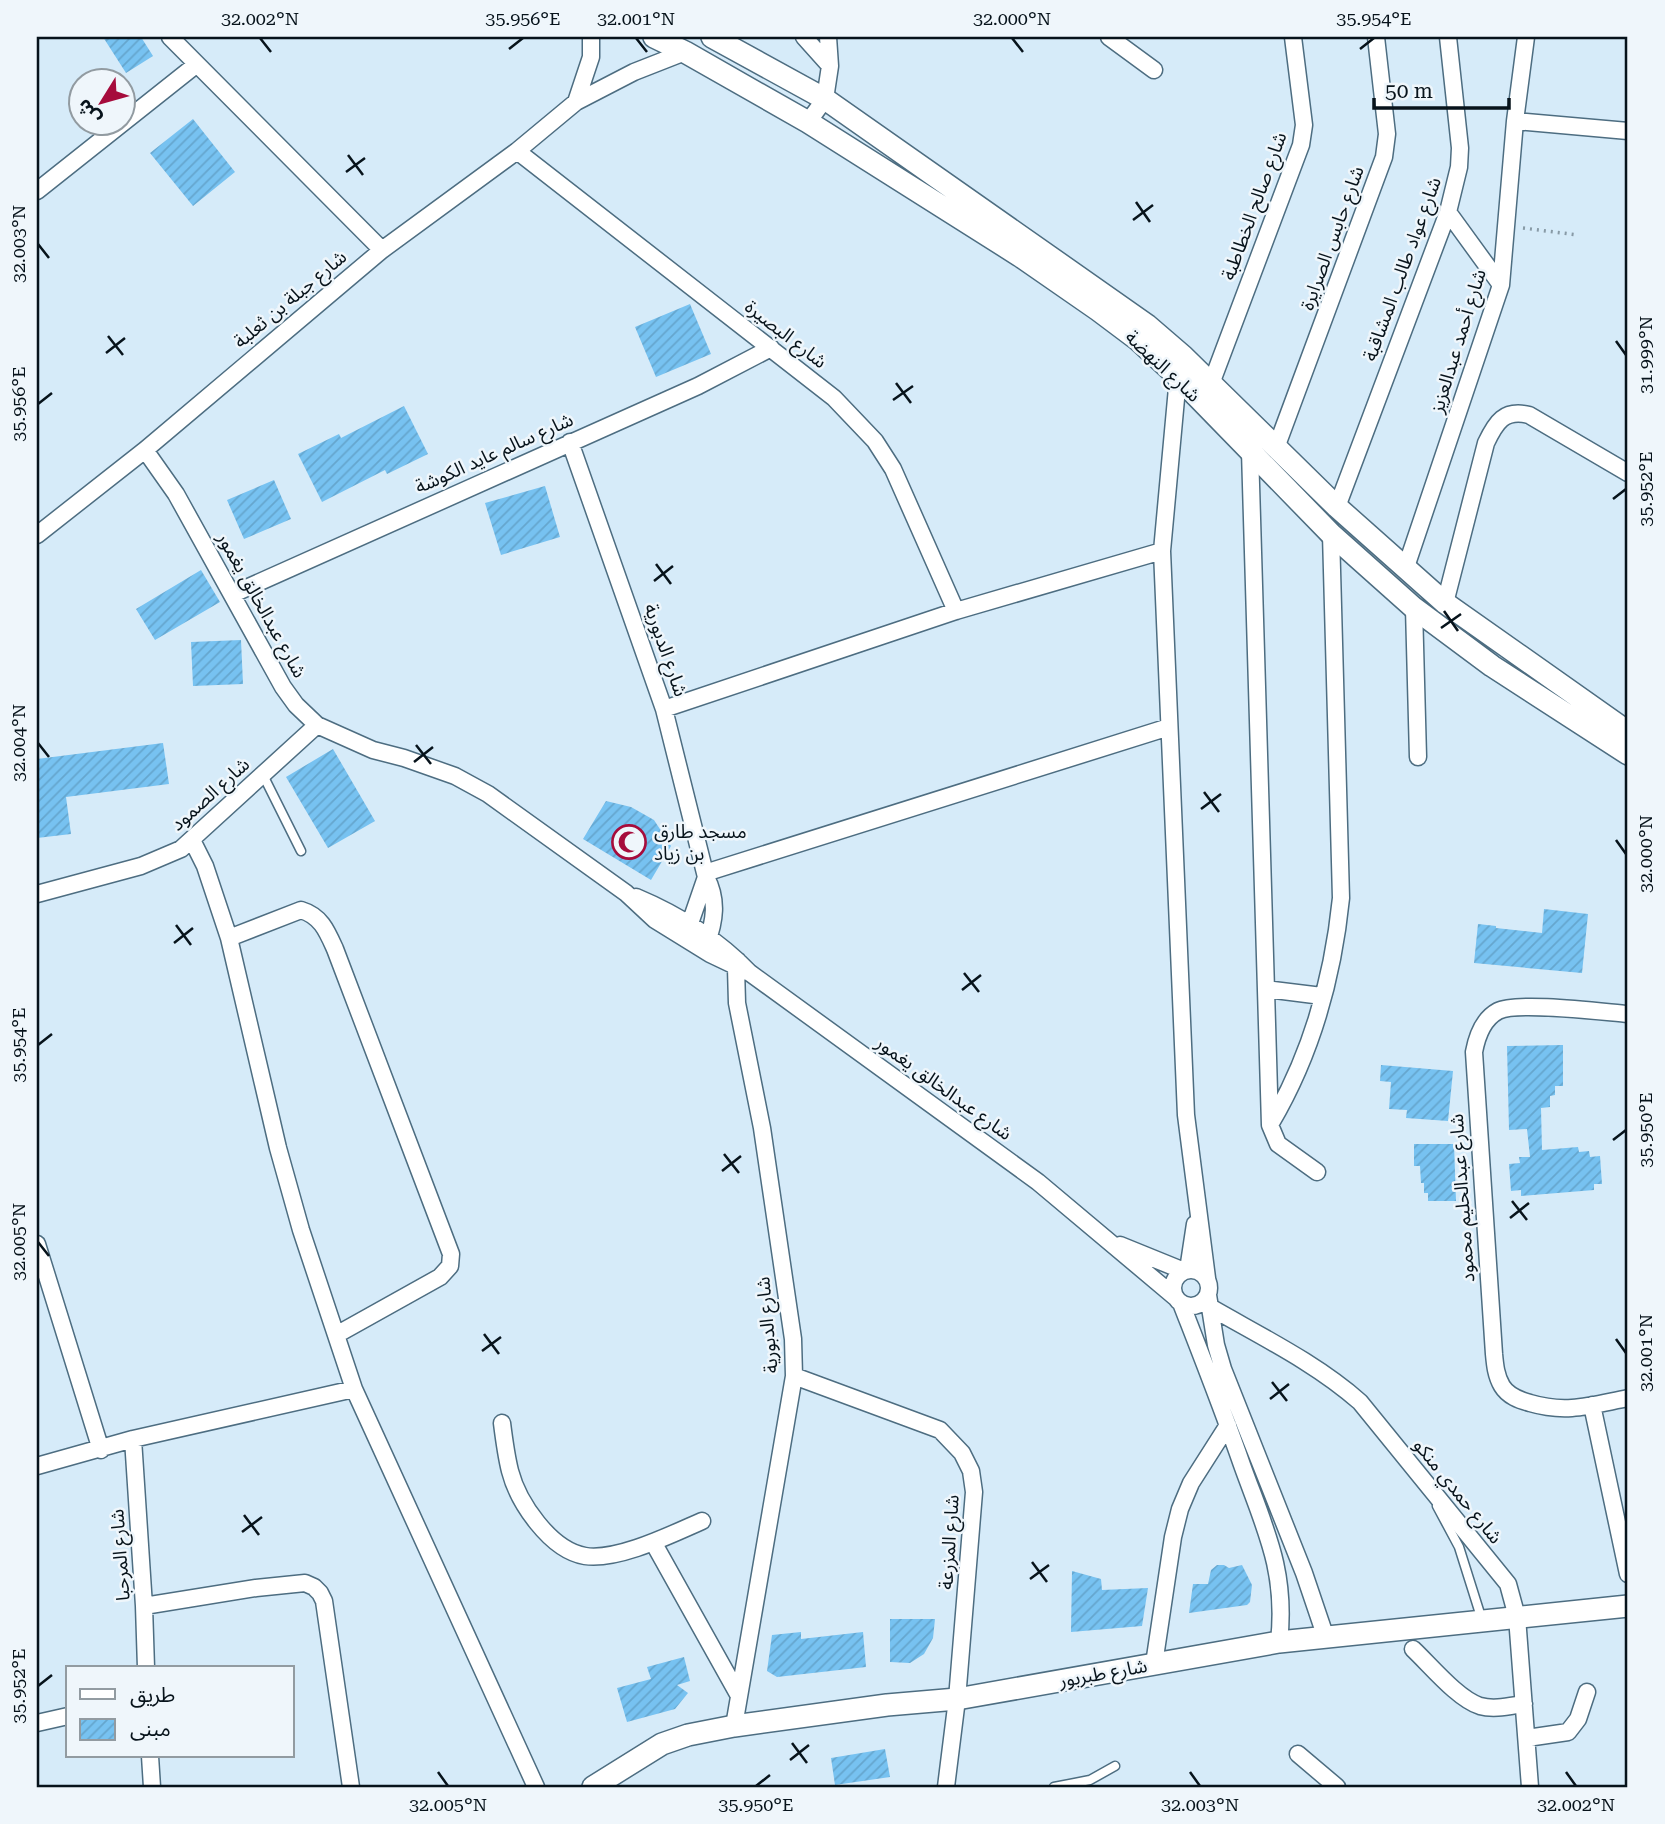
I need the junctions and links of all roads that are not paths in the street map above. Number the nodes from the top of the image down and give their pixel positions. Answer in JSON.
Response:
{"nodes":[{"id":1,"x":170,"y":37,"type":"edge"},
{"id":2,"x":591,"y":37,"type":"edge"},
{"id":3,"x":654,"y":37,"type":"edge"},
{"id":4,"x":712,"y":37,"type":"edge"},
{"id":5,"x":804,"y":37,"type":"edge"},
{"id":6,"x":828,"y":37,"type":"edge"},
{"id":7,"x":1109,"y":37,"type":"edge"},
{"id":8,"x":1293,"y":37,"type":"edge"},
{"id":9,"x":1376,"y":37,"type":"edge"},
{"id":10,"x":1448,"y":37,"type":"edge"},
{"id":11,"x":1525,"y":37,"type":"edge"},
{"id":12,"x":685,"y":52,"type":"junction"},
{"id":13,"x":197,"y":64,"type":"junction"},
{"id":14,"x":830,"y":66,"type":"junction"},
{"id":15,"x":1154,"y":70,"type":"dead end"},
{"id":16,"x":825,"y":99,"type":"junction"},
{"id":17,"x":576,"y":103,"type":"junction"},
{"id":18,"x":1515,"y":121,"type":"junction"},
{"id":19,"x":808,"y":122,"type":"junction"},
{"id":20,"x":1628,"y":131,"type":"edge"},
{"id":21,"x":517,"y":151,"type":"junction"},
{"id":22,"x":37,"y":191,"type":"edge"},
{"id":23,"x":1448,"y":212,"type":"junction"},
{"id":24,"x":382,"y":250,"type":"junction"},
{"id":25,"x":1501,"y":285,"type":"junction"},
{"id":26,"x":771,"y":348,"type":"junction"},
{"id":27,"x":1178,"y":377,"type":"junction"},
{"id":28,"x":1211,"y":384,"type":"junction"},
{"id":29,"x":569,"y":442,"type":"junction"},
{"id":30,"x":1276,"y":448,"type":"junction"},
{"id":31,"x":145,"y":450,"type":"junction"},
{"id":32,"x":1250,"y":451,"type":"junction"},
{"id":33,"x":1628,"y":473,"type":"edge"},
{"id":34,"x":1337,"y":507,"type":"junction"},
{"id":35,"x":1331,"y":534,"type":"junction"},
{"id":36,"x":37,"y":535,"type":"edge"},
{"id":37,"x":1162,"y":551,"type":"junction"},
{"id":38,"x":1406,"y":567,"type":"junction"},
{"id":39,"x":233,"y":594,"type":"junction"},
{"id":40,"x":1445,"y":603,"type":"junction"},
{"id":41,"x":1415,"y":608,"type":"junction"},
{"id":42,"x":956,"y":611,"type":"junction"},
{"id":43,"x":664,"y":709,"type":"junction"},
{"id":44,"x":317,"y":726,"type":"junction"},
{"id":45,"x":1169,"y":727,"type":"junction"},
{"id":46,"x":1628,"y":732,"type":"edge"},
{"id":47,"x":1628,"y":754,"type":"edge"},
{"id":48,"x":1418,"y":757,"type":"dead end"},
{"id":49,"x":263,"y":775,"type":"junction"},
{"id":50,"x":192,"y":840,"type":"junction"},
{"id":51,"x":302,"y":851,"type":"dead end"},
{"id":52,"x":706,"y":875,"type":"junction"},
{"id":53,"x":37,"y":894,"type":"edge"},
{"id":54,"x":687,"y":932,"type":"junction"},
{"id":55,"x":229,"y":938,"type":"junction"},
{"id":56,"x":707,"y":944,"type":"junction"},
{"id":57,"x":741,"y":968,"type":"junction"},
{"id":58,"x":1266,"y":989,"type":"junction"},
{"id":59,"x":1322,"y":996,"type":"junction"},
{"id":60,"x":1628,"y":1014,"type":"edge"},
{"id":61,"x":1270,"y":1125,"type":"junction"},
{"id":62,"x":1317,"y":1172,"type":"dead end"},
{"id":63,"x":1197,"y":1214,"type":"junction"},
{"id":64,"x":1111,"y":1241,"type":"junction"},
{"id":65,"x":37,"y":1244,"type":"edge"},
{"id":66,"x":1186,"y":1270,"type":"junction"},
{"id":67,"x":1207,"y":1278,"type":"junction"},
{"id":68,"x":1178,"y":1300,"type":"junction"},
{"id":69,"x":1209,"y":1301,"type":"junction"},
{"id":70,"x":335,"y":1335,"type":"junction"},
{"id":71,"x":794,"y":1376,"type":"junction"},
{"id":72,"x":354,"y":1389,"type":"junction"},
{"id":73,"x":1628,"y":1398,"type":"edge"},
{"id":74,"x":1592,"y":1405,"type":"junction"},
{"id":75,"x":502,"y":1423,"type":"dead end"},
{"id":76,"x":1228,"y":1425,"type":"junction"},
{"id":77,"x":133,"y":1439,"type":"junction"},
{"id":78,"x":101,"y":1450,"type":"junction"},
{"id":79,"x":37,"y":1466,"type":"edge"},
{"id":80,"x":1425,"y":1485,"type":"junction"},
{"id":81,"x":702,"y":1521,"type":"dead end"},
{"id":82,"x":653,"y":1542,"type":"junction"},
{"id":83,"x":1628,"y":1574,"type":"edge"},
{"id":84,"x":144,"y":1606,"type":"junction"},
{"id":85,"x":1628,"y":1606,"type":"edge"},
{"id":86,"x":1517,"y":1617,"type":"junction"},
{"id":87,"x":1482,"y":1621,"type":"junction"},
{"id":88,"x":1325,"y":1638,"type":"junction"},
{"id":89,"x":1279,"y":1642,"type":"junction"},
{"id":90,"x":1413,"y":1649,"type":"dead end"},
{"id":91,"x":1154,"y":1664,"type":"junction"},
{"id":92,"x":146,"y":1666,"type":"edge"},
{"id":93,"x":1587,"y":1692,"type":"dead end"},
{"id":94,"x":738,"y":1694,"type":"junction"},
{"id":95,"x":957,"y":1699,"type":"junction"},
{"id":96,"x":1524,"y":1704,"type":"junction"},
{"id":97,"x":66,"y":1716,"type":"edge"},
{"id":98,"x":37,"y":1723,"type":"edge"},
{"id":99,"x":734,"y":1726,"type":"junction"},
{"id":100,"x":1527,"y":1738,"type":"junction"},
{"id":101,"x":1298,"y":1754,"type":"dead end"},
{"id":102,"x":150,"y":1758,"type":"edge"},
{"id":103,"x":1115,"y":1766,"type":"dead end"},
{"id":104,"x":617,"y":1779,"type":"edge"},
{"id":105,"x":152,"y":1787,"type":"edge"},
{"id":106,"x":351,"y":1787,"type":"edge"},
{"id":107,"x":536,"y":1787,"type":"edge"},
{"id":108,"x":593,"y":1787,"type":"edge"},
{"id":109,"x":946,"y":1787,"type":"edge"},
{"id":110,"x":1054,"y":1787,"type":"edge"},
{"id":111,"x":1337,"y":1787,"type":"edge"},
{"id":112,"x":1530,"y":1787,"type":"edge"}],
"edges":[{"from":1,"to":13,"type":"street"},
{"from":2,"to":17,"type":"street"},
{"from":3,"to":12,"type":"street","name":"شارع النهضة"},
{"from":4,"to":16,"type":"street","name":"شارع النهضة"},
{"from":5,"to":14,"type":"street"},
{"from":6,"to":14,"type":"street"},
{"from":7,"to":15,"type":"street"},
{"from":8,"to":28,"type":"street","name":"شارع صالح الخطاطبة"},
{"from":9,"to":30,"type":"street","name":"شارع حابس الصرايرة"},
{"from":10,"to":23,"type":"street","name":"شارع عواد طالب المشاقبة"},
{"from":11,"to":18,"type":"street","name":"شارع أحمد عبدالعزيز"},
{"from":12,"to":17,"type":"street","name":"شارع جبلة بن ثعلبة"},
{"from":12,"to":19,"type":"street","name":"شارع النهضة"},
{"from":13,"to":22,"type":"street"},
{"from":13,"to":24,"type":"street"},
{"from":14,"to":16,"type":"street"},
{"from":16,"to":19,"type":"street"},
{"from":16,"to":28,"type":"street","name":"شارع النهضة"},
{"from":17,"to":21,"type":"street","name":"شارع جبلة بن ثعلبة"},
{"from":18,"to":20,"type":"street"},
{"from":18,"to":25,"type":"street","name":"شارع أحمد عبدالعزيز"},
{"from":19,"to":27,"type":"street","name":"شارع النهضة"},
{"from":21,"to":24,"type":"street","name":"شارع جبلة بن ثعلبة"},
{"from":21,"to":26,"type":"street","name":"شارع البصيرة"},
{"from":23,"to":25,"type":"street"},
{"from":23,"to":34,"type":"street","name":"شارع عواد طالب المشاقبة"},
{"from":24,"to":31,"type":"street","name":"شارع جبلة بن ثعلبة"},
{"from":25,"to":38,"type":"street","name":"شارع أحمد عبدالعزيز"},
{"from":26,"to":29,"type":"street","name":"شارع سالم عايد الكوشة"},
{"from":26,"to":42,"type":"street","name":"شارع البصيرة"},
{"from":27,"to":32,"type":"street","name":"شارع النهضة"},
{"from":27,"to":37,"type":"street"},
{"from":28,"to":30,"type":"street","name":"شارع النهضة"},
{"from":29,"to":39,"type":"street","name":"شارع سالم عايد الكوشة"},
{"from":29,"to":43,"type":"street","name":"شارع الدبورية"},
{"from":30,"to":34,"type":"street","name":"شارع النهضة"},
{"from":31,"to":36,"type":"street","name":"شارع جبلة بن ثعلبة"},
{"from":31,"to":39,"type":"street","name":"شارع عبدالخالق يغمور"},
{"from":32,"to":35,"type":"street","name":"شارع النهضة"},
{"from":32,"to":58,"type":"street"},
{"from":33,"to":40,"type":"street"},
{"from":34,"to":38,"type":"street","name":"شارع النهضة"},
{"from":35,"to":41,"type":"street","name":"شارع النهضة"},
{"from":35,"to":59,"type":"street"},
{"from":37,"to":42,"type":"street"},
{"from":37,"to":45,"type":"street"},
{"from":38,"to":40,"type":"street","name":"شارع النهضة"},
{"from":39,"to":44,"type":"street","name":"شارع عبدالخالق يغمور"},
{"from":40,"to":46,"type":"street","name":"شارع النهضة"},
{"from":41,"to":47,"type":"street","name":"شارع النهضة"},
{"from":41,"to":48,"type":"street"},
{"from":42,"to":43,"type":"street"},
{"from":43,"to":52,"type":"street","name":"شارع الدبورية"},
{"from":44,"to":49,"type":"street","name":"شارع الصمود"},
{"from":44,"to":54,"type":"street","name":"شارع عبدالخالق يغمور"},
{"from":45,"to":52,"type":"street"},
{"from":45,"to":63,"type":"street"},
{"from":49,"to":50,"type":"street","name":"شارع الصمود"},
{"from":49,"to":51,"type":"lane"},
{"from":50,"to":53,"type":"street","name":"شارع الصمود"},
{"from":50,"to":55,"type":"street"},
{"from":52,"to":54,"type":"street"},
{"from":52,"to":56,"type":"street","name":"شارع الدبورية"},
{"from":54,"to":56,"type":"street","name":"شارع عبدالخالق يغمور"},
{"from":55,"to":70,"type":"street"},
{"from":55,"to":70,"type":"street"},
{"from":56,"to":57,"type":"street","name":"شارع عبدالخالق يغمور"},
{"from":57,"to":64,"type":"street","name":"شارع عبدالخالق يغمور"},
{"from":57,"to":71,"type":"street","name":"شارع الدبورية"},
{"from":58,"to":59,"type":"street"},
{"from":58,"to":61,"type":"street"},
{"from":59,"to":61,"type":"street"},
{"from":60,"to":74,"type":"street","name":"شارع عبدالحليم محمود"},
{"from":61,"to":62,"type":"street"},
{"from":63,"to":66,"type":"street"},
{"from":63,"to":67,"type":"street"},
{"from":64,"to":66,"type":"street","name":"شارع عبدالخالق يغمور"},
{"from":64,"to":68,"type":"street","name":"شارع عبدالخالق يغمور"},
{"from":65,"to":78,"type":"street"},
{"from":66,"to":67,"type":"street"},
{"from":66,"to":68,"type":"street"},
{"from":67,"to":69,"type":"street"},
{"from":68,"to":69,"type":"street"},
{"from":68,"to":76,"type":"street"},
{"from":69,"to":80,"type":"street","name":"شارع حمدي منكو"},
{"from":69,"to":88,"type":"street"},
{"from":70,"to":72,"type":"street"},
{"from":71,"to":94,"type":"street","name":"شارع الدبورية"},
{"from":71,"to":95,"type":"street","name":"شارع المزرعة"},
{"from":72,"to":77,"type":"street"},
{"from":72,"to":107,"type":"street"},
{"from":73,"to":74,"type":"street","name":"شارع عبدالحليم محمود"},
{"from":74,"to":83,"type":"street"},
{"from":75,"to":82,"type":"street"},
{"from":76,"to":89,"type":"street"},
{"from":76,"to":91,"type":"street"},
{"from":77,"to":78,"type":"street"},
{"from":77,"to":84,"type":"street","name":"شارع المرحبا"},
{"from":78,"to":79,"type":"street"},
{"from":80,"to":86,"type":"street","name":"شارع حمدي منكو"},
{"from":80,"to":87,"type":"lane"},
{"from":81,"to":82,"type":"street"},
{"from":82,"to":94,"type":"street"},
{"from":84,"to":92,"type":"street","name":"شارع المرحبا"},
{"from":84,"to":106,"type":"street"},
{"from":85,"to":86,"type":"street","name":"شارع طبربور"},
{"from":86,"to":87,"type":"street","name":"شارع طبربور"},
{"from":86,"to":96,"type":"street","name":"شارع حمدي منكو"},
{"from":87,"to":88,"type":"street","name":"شارع طبربور"},
{"from":88,"to":89,"type":"street","name":"شارع طبربور"},
{"from":89,"to":91,"type":"street","name":"شارع طبربور"},
{"from":90,"to":96,"type":"street"},
{"from":91,"to":95,"type":"street","name":"شارع طبربور"},
{"from":93,"to":100,"type":"street"},
{"from":94,"to":99,"type":"street","name":"شارع الدبورية"},
{"from":95,"to":99,"type":"street","name":"شارع طبربور"},
{"from":95,"to":109,"type":"street","name":"شارع المزرعة"},
{"from":96,"to":100,"type":"street","name":"شارع حمدي منكو"},
{"from":97,"to":98,"type":"street"},
{"from":99,"to":104,"type":"street","name":"شارع طبربور"},
{"from":100,"to":112,"type":"street","name":"شارع حمدي منكو"},
{"from":101,"to":111,"type":"street"},
{"from":102,"to":105,"type":"street"},
{"from":103,"to":110,"type":"lane"},
{"from":104,"to":108,"type":"street","name":"شارع طبربور"}]}
